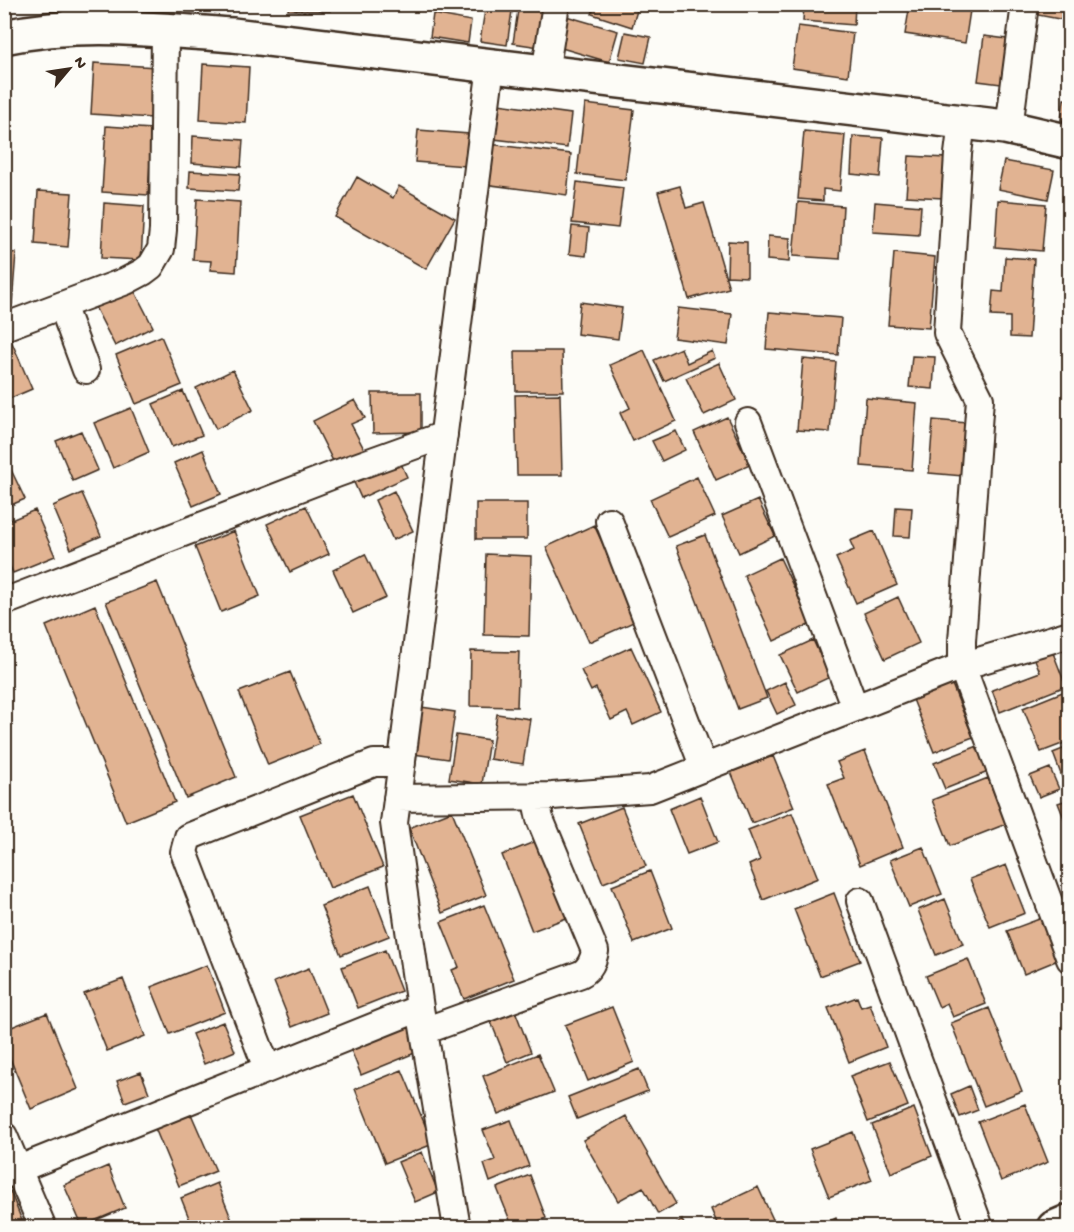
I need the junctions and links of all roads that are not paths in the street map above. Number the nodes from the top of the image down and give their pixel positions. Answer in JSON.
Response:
{"nodes":[{"id":1,"x":556,"y":4,"type":"edge"},
{"id":2,"x":1025,"y":4,"type":"edge"},
{"id":3,"x":75,"y":16,"type":"edge"},
{"id":4,"x":165,"y":30,"type":"junction"},
{"id":5,"x":4,"y":37,"type":"edge"},
{"id":6,"x":491,"y":66,"type":"junction"},
{"id":7,"x":544,"y":73,"type":"junction"},
{"id":8,"x":962,"y":122,"type":"junction"},
{"id":9,"x":1009,"y":128,"type":"junction"},
{"id":10,"x":1070,"y":142,"type":"edge"},
{"id":11,"x":62,"y":305,"type":"junction"},
{"id":12,"x":4,"y":327,"type":"edge"},
{"id":13,"x":86,"y":370,"type":"dead end"},
{"id":14,"x":748,"y":422,"type":"dead end"},
{"id":15,"x":444,"y":435,"type":"junction"},
{"id":16,"x":609,"y":521,"type":"dead end"},
{"id":17,"x":4,"y":602,"type":"edge"},
{"id":18,"x":1070,"y":634,"type":"edge"},
{"id":19,"x":962,"y":666,"type":"junction"},
{"id":20,"x":855,"y":708,"type":"junction"},
{"id":21,"x":402,"y":763,"type":"junction"},
{"id":22,"x":704,"y":768,"type":"junction"},
{"id":23,"x":534,"y":796,"type":"junction"},
{"id":24,"x":397,"y":798,"type":"junction"},
{"id":25,"x":860,"y":901,"type":"dead end"},
{"id":26,"x":1070,"y":958,"type":"edge"},
{"id":27,"x":422,"y":1019,"type":"junction"},
{"id":28,"x":267,"y":1068,"type":"junction"},
{"id":29,"x":4,"y":1136,"type":"edge"},
{"id":30,"x":11,"y":1173,"type":"edge"},
{"id":31,"x":1070,"y":1221,"type":"edge"},
{"id":32,"x":43,"y":1227,"type":"edge"},
{"id":33,"x":457,"y":1227,"type":"edge"},
{"id":34,"x":980,"y":1227,"type":"edge"},
{"id":35,"x":1053,"y":1227,"type":"edge"}],
"edges":[{"from":1,"to":7,"type":"street"},
{"from":2,"to":9,"type":"street"},
{"from":3,"to":4,"type":"street"},
{"from":3,"to":5,"type":"street"},
{"from":4,"to":6,"type":"street"},
{"from":4,"to":11,"type":"street"},
{"from":6,"to":7,"type":"street"},
{"from":6,"to":15,"type":"street"},
{"from":7,"to":8,"type":"street"},
{"from":8,"to":9,"type":"street"},
{"from":8,"to":19,"type":"street"},
{"from":9,"to":10,"type":"street"},
{"from":11,"to":12,"type":"street"},
{"from":11,"to":13,"type":"street"},
{"from":14,"to":20,"type":"street"},
{"from":15,"to":17,"type":"street"},
{"from":15,"to":21,"type":"street"},
{"from":16,"to":22,"type":"street"},
{"from":18,"to":19,"type":"street"},
{"from":19,"to":20,"type":"street"},
{"from":19,"to":26,"type":"street"},
{"from":20,"to":22,"type":"street"},
{"from":21,"to":24,"type":"street"},
{"from":21,"to":28,"type":"street"},
{"from":22,"to":23,"type":"street"},
{"from":23,"to":24,"type":"street"},
{"from":23,"to":27,"type":"street"},
{"from":24,"to":27,"type":"street"},
{"from":25,"to":34,"type":"street"},
{"from":27,"to":28,"type":"street"},
{"from":27,"to":33,"type":"street"},
{"from":28,"to":30,"type":"street"},
{"from":29,"to":30,"type":"street"},
{"from":30,"to":32,"type":"street"},
{"from":31,"to":35,"type":"street"}]}
